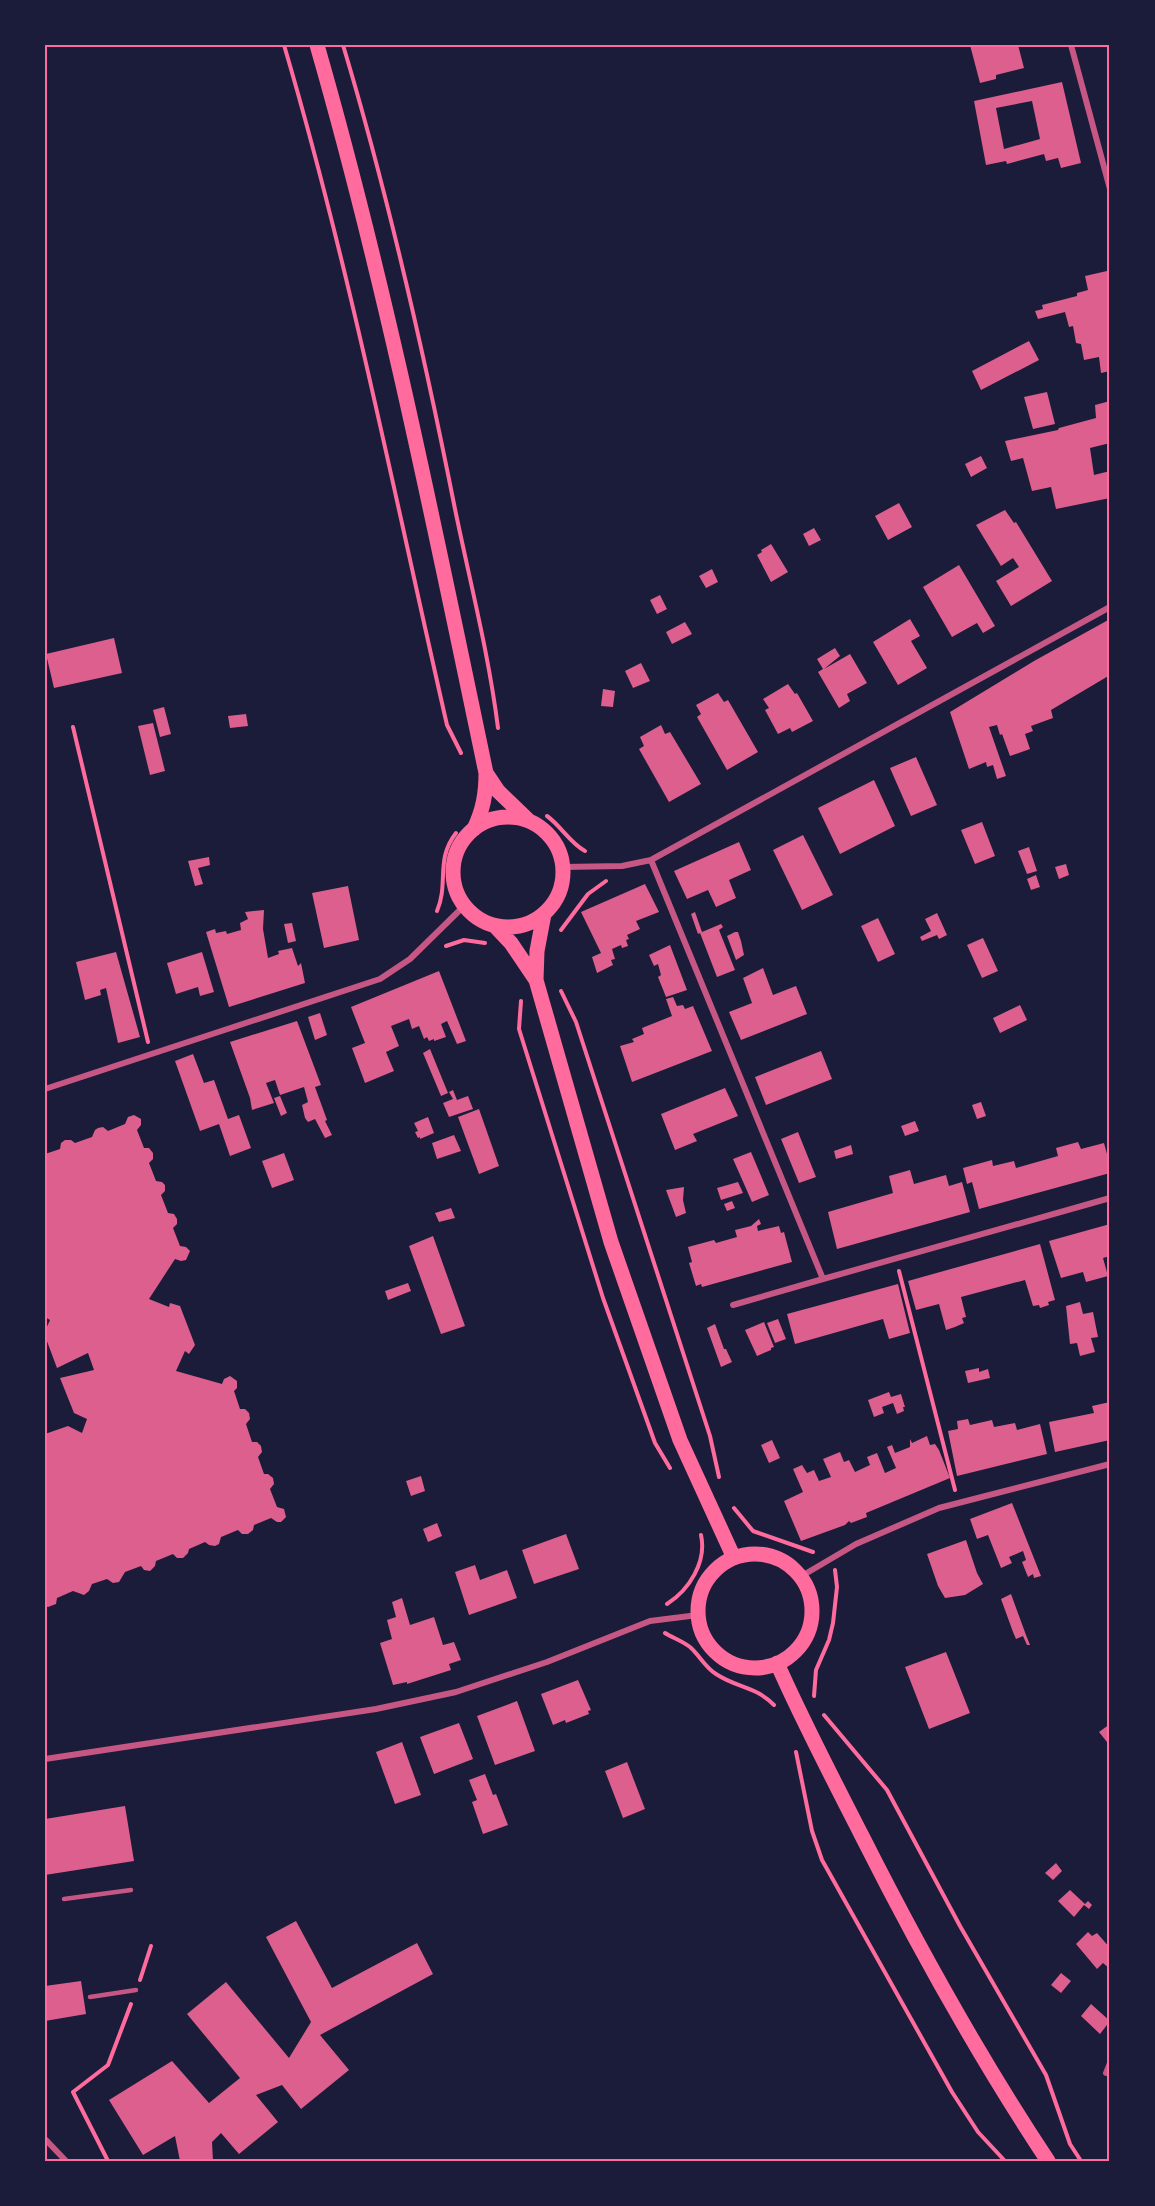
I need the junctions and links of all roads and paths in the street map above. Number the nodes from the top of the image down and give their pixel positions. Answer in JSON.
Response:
{"nodes":[{"id":1,"x":284,"y":45,"type":"edge"},
{"id":2,"x":317,"y":45,"type":"edge"},
{"id":3,"x":343,"y":45,"type":"edge"},
{"id":4,"x":1071,"y":45,"type":"edge"},
{"id":5,"x":1110,"y":189,"type":"edge"},
{"id":6,"x":1110,"y":607,"type":"edge"},
{"id":7,"x":73,"y":727,"type":"dead end"},
{"id":8,"x":498,"y":729,"type":"dead end"},
{"id":9,"x":462,"y":756,"type":"dead end"},
{"id":10,"x":486,"y":773,"type":"junction"},
{"id":11,"x":530,"y":821,"type":"junction"},
{"id":12,"x":474,"y":829,"type":"junction"},
{"id":13,"x":651,"y":860,"type":"junction"},
{"id":14,"x":563,"y":867,"type":"junction"},
{"id":15,"x":465,"y":905,"type":"junction"},
{"id":16,"x":544,"y":914,"type":"junction"},
{"id":17,"x":494,"y":925,"type":"junction"},
{"id":18,"x":536,"y":980,"type":"junction"},
{"id":19,"x":557,"y":984,"type":"dead end"},
{"id":20,"x":151,"y":1054,"type":"junction"},
{"id":21,"x":45,"y":1089,"type":"edge"},
{"id":22,"x":1110,"y":1198,"type":"edge"},
{"id":23,"x":896,"y":1258,"type":"junction"},
{"id":24,"x":823,"y":1279,"type":"junction"},
{"id":25,"x":733,"y":1305,"type":"dead end"},
{"id":26,"x":1110,"y":1464,"type":"edge"},
{"id":27,"x":672,"y":1472,"type":"dead end"},
{"id":28,"x":722,"y":1487,"type":"dead end"},
{"id":29,"x":958,"y":1503,"type":"junction"},
{"id":30,"x":732,"y":1504,"type":"dead end"},
{"id":31,"x":699,"y":1529,"type":"dead end"},
{"id":32,"x":822,"y":1549,"type":"dead end"},
{"id":33,"x":734,"y":1558,"type":"junction"},
{"id":34,"x":837,"y":1574,"type":"dead end"},
{"id":35,"x":800,"y":1577,"type":"junction"},
{"id":36,"x":698,"y":1615,"type":"junction"},
{"id":37,"x":660,"y":1619,"type":"junction"},
{"id":38,"x":777,"y":1663,"type":"junction"},
{"id":39,"x":814,"y":1704,"type":"dead end"},
{"id":40,"x":778,"y":1709,"type":"dead end"},
{"id":41,"x":821,"y":1712,"type":"dead end"},
{"id":42,"x":796,"y":1751,"type":"dead end"},
{"id":43,"x":45,"y":1759,"type":"edge"},
{"id":44,"x":131,"y":1890,"type":"dead end"},
{"id":45,"x":64,"y":1899,"type":"dead end"},
{"id":46,"x":151,"y":1946,"type":"dead end"},
{"id":47,"x":136,"y":1990,"type":"junction"},
{"id":48,"x":90,"y":1997,"type":"dead end"},
{"id":49,"x":1110,"y":2063,"type":"edge"},
{"id":50,"x":1106,"y":2073,"type":"dead end"},
{"id":51,"x":45,"y":2139,"type":"edge"},
{"id":52,"x":66,"y":2161,"type":"edge"},
{"id":53,"x":108,"y":2161,"type":"edge"},
{"id":54,"x":1005,"y":2161,"type":"edge"},
{"id":55,"x":1047,"y":2161,"type":"edge"},
{"id":56,"x":1081,"y":2161,"type":"edge"}],
"edges":[{"from":1,"to":9,"type":"path"},
{"from":2,"to":10,"type":"main road"},
{"from":3,"to":8,"type":"path"},
{"from":4,"to":5,"type":"street"},
{"from":6,"to":13,"type":"street"},
{"from":7,"to":20,"type":"path"},
{"from":10,"to":11,"type":"main road"},
{"from":10,"to":12,"type":"main road"},
{"from":11,"to":12,"type":"main road"},
{"from":11,"to":14,"type":"main road"},
{"from":12,"to":15,"type":"main road"},
{"from":13,"to":14,"type":"street"},
{"from":13,"to":24,"type":"street"},
{"from":14,"to":16,"type":"main road"},
{"from":15,"to":17,"type":"main road"},
{"from":15,"to":20,"type":"street"},
{"from":16,"to":17,"type":"main road"},
{"from":16,"to":18,"type":"main road"},
{"from":17,"to":18,"type":"main road"},
{"from":18,"to":27,"type":"path"},
{"from":18,"to":33,"type":"main road"},
{"from":19,"to":28,"type":"path"},
{"from":20,"to":21,"type":"street"},
{"from":22,"to":23,"type":"street"},
{"from":23,"to":24,"type":"street"},
{"from":23,"to":29,"type":"path"},
{"from":24,"to":25,"type":"street"},
{"from":26,"to":29,"type":"street"},
{"from":29,"to":35,"type":"street"},
{"from":30,"to":32,"type":"path"},
{"from":31,"to":37,"type":"path"},
{"from":33,"to":35,"type":"main road"},
{"from":33,"to":36,"type":"main road"},
{"from":34,"to":39,"type":"path"},
{"from":35,"to":38,"type":"main road"},
{"from":36,"to":37,"type":"street"},
{"from":36,"to":38,"type":"main road"},
{"from":37,"to":40,"type":"path"},
{"from":37,"to":43,"type":"street"},
{"from":38,"to":55,"type":"main road"},
{"from":41,"to":56,"type":"path"},
{"from":42,"to":54,"type":"path"},
{"from":44,"to":45,"type":"lane"},
{"from":46,"to":47,"type":"path"},
{"from":47,"to":48,"type":"lane"},
{"from":47,"to":53,"type":"path"},
{"from":49,"to":50,"type":"street"},
{"from":51,"to":52,"type":"street"}]}
